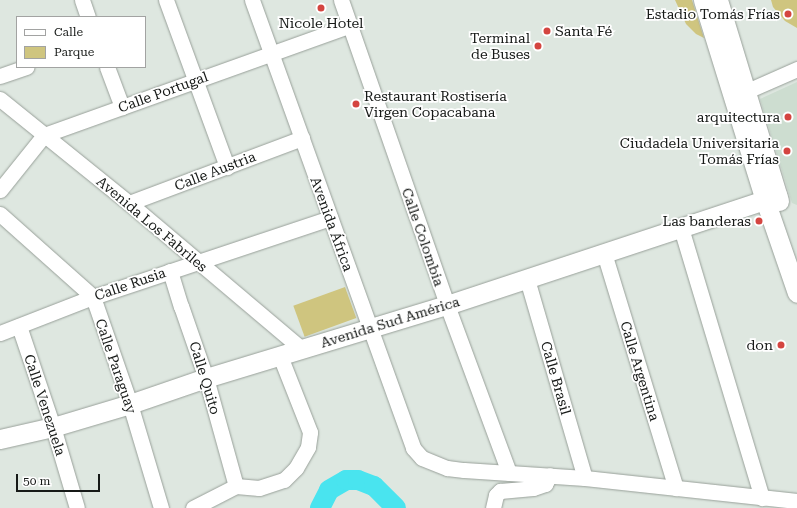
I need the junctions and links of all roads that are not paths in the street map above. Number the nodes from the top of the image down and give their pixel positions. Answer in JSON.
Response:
{"nodes":[{"id":1,"x":82,"y":0,"type":"edge"},
{"id":2,"x":166,"y":0,"type":"edge"},
{"id":3,"x":252,"y":0,"type":"edge"},
{"id":4,"x":341,"y":0,"type":"edge"},
{"id":5,"x":703,"y":0,"type":"edge"},
{"id":6,"x":718,"y":0,"type":"edge"},
{"id":7,"x":88,"y":16,"type":"edge"},
{"id":8,"x":350,"y":26,"type":"junction"},
{"id":9,"x":271,"y":53,"type":"junction"},
{"id":10,"x":23,"y":68,"type":"edge"},
{"id":11,"x":107,"y":68,"type":"edge"},
{"id":12,"x":797,"y":69,"type":"edge"},
{"id":13,"x":0,"y":76,"type":"edge"},
{"id":14,"x":195,"y":80,"type":"junction"},
{"id":15,"x":747,"y":91,"type":"junction"},
{"id":16,"x":0,"y":99,"type":"edge"},
{"id":17,"x":122,"y":107,"type":"junction"},
{"id":18,"x":44,"y":135,"type":"junction"},
{"id":19,"x":302,"y":138,"type":"junction"},
{"id":20,"x":227,"y":167,"type":"junction"},
{"id":21,"x":0,"y":190,"type":"edge"},
{"id":22,"x":771,"y":198,"type":"junction"},
{"id":23,"x":129,"y":203,"type":"junction"},
{"id":24,"x":0,"y":214,"type":"edge"},
{"id":25,"x":330,"y":218,"type":"junction"},
{"id":26,"x":681,"y":228,"type":"junction"},
{"id":27,"x":604,"y":253,"type":"junction"},
{"id":28,"x":797,"y":253,"type":"edge"},
{"id":29,"x":197,"y":262,"type":"junction"},
{"id":30,"x":170,"y":271,"type":"junction"},
{"id":31,"x":527,"y":279,"type":"junction"},
{"id":32,"x":797,"y":293,"type":"edge"},
{"id":33,"x":93,"y":297,"type":"junction"},
{"id":34,"x":447,"y":305,"type":"junction"},
{"id":35,"x":7,"y":327,"type":"edge"},
{"id":36,"x":370,"y":329,"type":"junction"},
{"id":37,"x":302,"y":350,"type":"junction"},
{"id":38,"x":280,"y":356,"type":"junction"},
{"id":39,"x":206,"y":378,"type":"junction"},
{"id":40,"x":130,"y":404,"type":"junction"},
{"id":41,"x":53,"y":427,"type":"junction"},
{"id":42,"x":0,"y":439,"type":"edge"},
{"id":43,"x":509,"y":472,"type":"junction"},
{"id":44,"x":550,"y":476,"type":"junction"},
{"id":45,"x":585,"y":478,"type":"junction"},
{"id":46,"x":236,"y":486,"type":"junction"},
{"id":47,"x":676,"y":488,"type":"junction"},
{"id":48,"x":762,"y":498,"type":"junction"},
{"id":49,"x":797,"y":502,"type":"edge"},
{"id":50,"x":77,"y":508,"type":"edge"},
{"id":51,"x":161,"y":508,"type":"edge"},
{"id":52,"x":193,"y":508,"type":"edge"},
{"id":53,"x":493,"y":508,"type":"edge"}],
"edges":[{"from":1,"to":7,"type":"street"},
{"from":2,"to":14,"type":"street"},
{"from":3,"to":9,"type":"street","name":"Avenida África"},
{"from":4,"to":8,"type":"street","name":"Calle Colombia"},
{"from":5,"to":22,"type":"main road"},
{"from":6,"to":15,"type":"main road"},
{"from":8,"to":9,"type":"street","name":"Calle Portugal"},
{"from":8,"to":34,"type":"street","name":"Calle Colombia"},
{"from":9,"to":14,"type":"street","name":"Calle Portugal"},
{"from":9,"to":19,"type":"street","name":"Avenida África"},
{"from":10,"to":13,"type":"street"},
{"from":11,"to":17,"type":"street"},
{"from":12,"to":15,"type":"street"},
{"from":14,"to":17,"type":"street","name":"Calle Portugal"},
{"from":14,"to":20,"type":"street"},
{"from":15,"to":22,"type":"main road"},
{"from":16,"to":18,"type":"street","name":"Avenida Los Fabriles"},
{"from":17,"to":18,"type":"street","name":"Calle Portugal"},
{"from":18,"to":21,"type":"street"},
{"from":18,"to":23,"type":"street","name":"Avenida Los Fabriles"},
{"from":19,"to":20,"type":"street","name":"Calle Austria"},
{"from":19,"to":25,"type":"street","name":"Avenida África"},
{"from":20,"to":23,"type":"street","name":"Calle Austria"},
{"from":22,"to":26,"type":"main road","name":"Avenida Sud América"},
{"from":22,"to":28,"type":"main road"},
{"from":22,"to":32,"type":"main road"},
{"from":23,"to":29,"type":"street","name":"Avenida Los Fabriles"},
{"from":24,"to":33,"type":"street","name":"Calle Paraguay"},
{"from":25,"to":29,"type":"street","name":"Calle Rusia"},
{"from":25,"to":36,"type":"street","name":"Avenida África"},
{"from":26,"to":27,"type":"main road","name":"Avenida Sud América"},
{"from":26,"to":48,"type":"street"},
{"from":27,"to":31,"type":"main road","name":"Avenida Sud América"},
{"from":27,"to":47,"type":"street","name":"Calle Argentina"},
{"from":29,"to":30,"type":"street","name":"Calle Rusia"},
{"from":29,"to":37,"type":"street","name":"Avenida Los Fabriles"},
{"from":30,"to":33,"type":"street","name":"Calle Rusia"},
{"from":30,"to":39,"type":"street","name":"Calle Quito"},
{"from":31,"to":34,"type":"main road","name":"Avenida Sud América"},
{"from":31,"to":45,"type":"street","name":"Calle Brasil"},
{"from":33,"to":35,"type":"street","name":"Calle Rusia"},
{"from":33,"to":40,"type":"street","name":"Calle Paraguay"},
{"from":34,"to":36,"type":"main road","name":"Avenida Sud América"},
{"from":34,"to":43,"type":"street","name":"Calle Colombia"},
{"from":35,"to":41,"type":"street","name":"Calle Venezuela"},
{"from":36,"to":37,"type":"main road","name":"Avenida Sud América"},
{"from":36,"to":43,"type":"street","name":"Avenida África"},
{"from":37,"to":38,"type":"main road","name":"Avenida Sud América"},
{"from":38,"to":39,"type":"main road","name":"Avenida Sud América"},
{"from":38,"to":46,"type":"street"},
{"from":39,"to":40,"type":"main road","name":"Avenida Sud América"},
{"from":39,"to":46,"type":"street","name":"Calle Quito"},
{"from":40,"to":41,"type":"main road","name":"Avenida Sud América"},
{"from":40,"to":51,"type":"street","name":"Calle Paraguay"},
{"from":41,"to":42,"type":"main road","name":"Avenida Sud América"},
{"from":41,"to":50,"type":"street","name":"Calle Venezuela"},
{"from":43,"to":44,"type":"street"},
{"from":44,"to":45,"type":"street"},
{"from":44,"to":53,"type":"street"},
{"from":45,"to":47,"type":"street"},
{"from":46,"to":52,"type":"street"},
{"from":47,"to":48,"type":"street"},
{"from":48,"to":49,"type":"street"}]}
